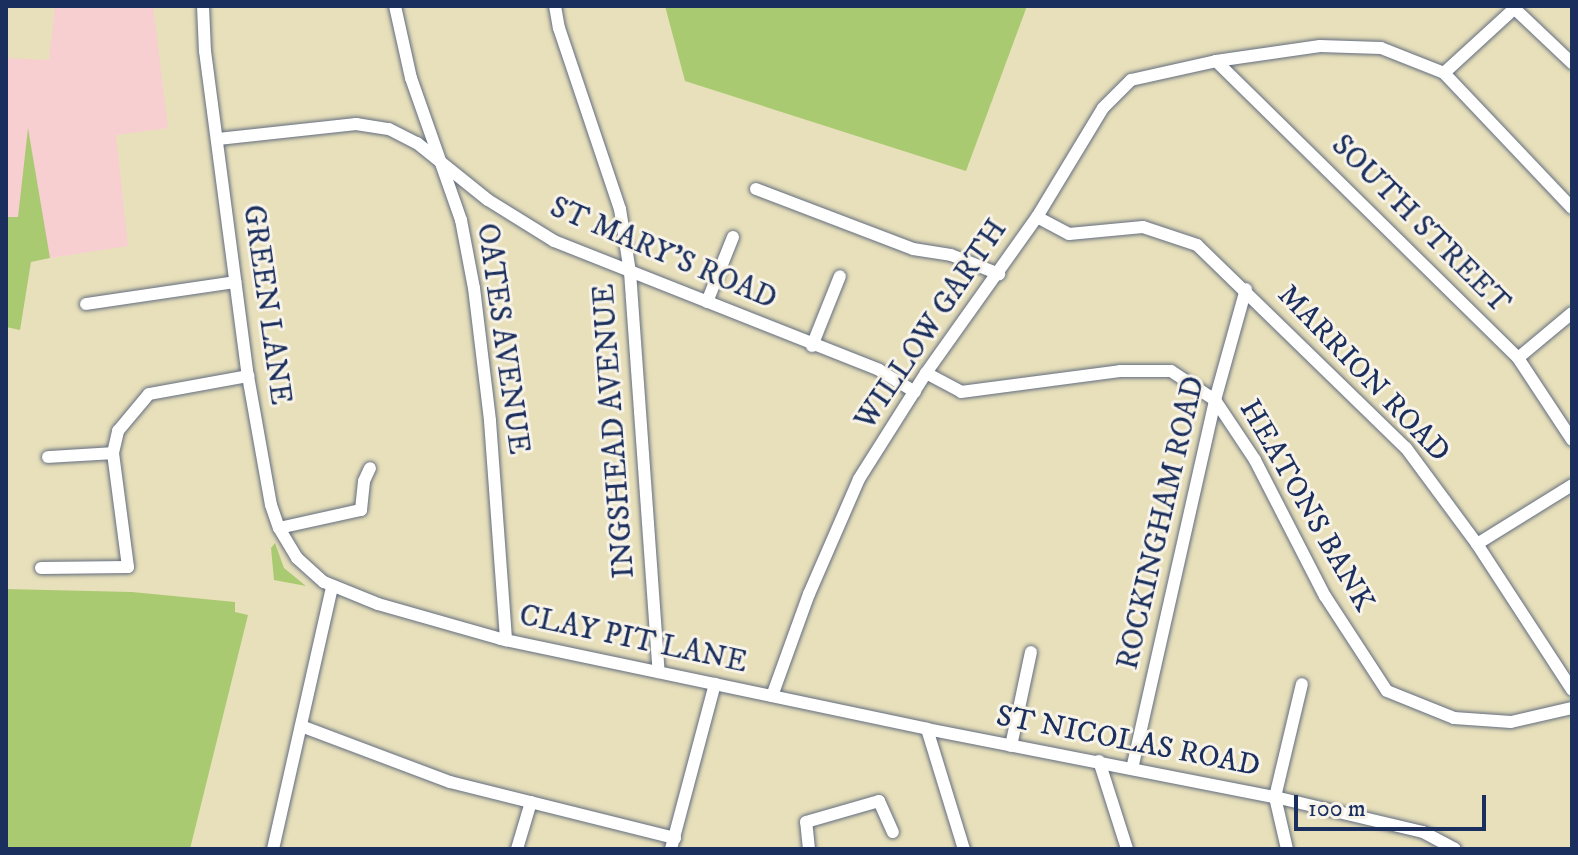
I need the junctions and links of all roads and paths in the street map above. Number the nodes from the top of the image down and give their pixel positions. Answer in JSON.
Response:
{"nodes":[{"id":1,"x":203,"y":6,"type":"edge"},
{"id":2,"x":395,"y":6,"type":"edge"},
{"id":3,"x":555,"y":6,"type":"edge"},
{"id":4,"x":1516,"y":7,"type":"edge"},
{"id":5,"x":1216,"y":61,"type":"junction"},
{"id":6,"x":1572,"y":63,"type":"edge"},
{"id":7,"x":1444,"y":73,"type":"junction"},
{"id":8,"x":218,"y":139,"type":"junction"},
{"id":9,"x":439,"y":159,"type":"junction"},
{"id":10,"x":756,"y":189,"type":"dead end"},
{"id":11,"x":1572,"y":208,"type":"edge"},
{"id":12,"x":1037,"y":217,"type":"junction"},
{"id":13,"x":733,"y":237,"type":"dead end"},
{"id":14,"x":630,"y":272,"type":"junction"},
{"id":15,"x":999,"y":274,"type":"junction"},
{"id":16,"x":840,"y":276,"type":"dead end"},
{"id":17,"x":235,"y":282,"type":"junction"},
{"id":18,"x":1246,"y":289,"type":"junction"},
{"id":19,"x":707,"y":302,"type":"junction"},
{"id":20,"x":86,"y":304,"type":"dead end"},
{"id":21,"x":1572,"y":313,"type":"edge"},
{"id":22,"x":812,"y":346,"type":"junction"},
{"id":23,"x":1518,"y":358,"type":"junction"},
{"id":24,"x":926,"y":373,"type":"junction"},
{"id":25,"x":248,"y":376,"type":"junction"},
{"id":26,"x":915,"y":392,"type":"junction"},
{"id":27,"x":1215,"y":400,"type":"junction"},
{"id":28,"x":1572,"y":440,"type":"edge"},
{"id":29,"x":113,"y":453,"type":"junction"},
{"id":30,"x":48,"y":457,"type":"dead end"},
{"id":31,"x":370,"y":468,"type":"dead end"},
{"id":32,"x":1572,"y":485,"type":"edge"},
{"id":33,"x":279,"y":528,"type":"junction"},
{"id":34,"x":1477,"y":544,"type":"junction"},
{"id":35,"x":41,"y":568,"type":"dead end"},
{"id":36,"x":332,"y":587,"type":"junction"},
{"id":37,"x":506,"y":640,"type":"junction"},
{"id":38,"x":1031,"y":652,"type":"dead end"},
{"id":39,"x":659,"y":672,"type":"junction"},
{"id":40,"x":715,"y":684,"type":"junction"},
{"id":41,"x":1302,"y":684,"type":"dead end"},
{"id":42,"x":1572,"y":690,"type":"edge"},
{"id":43,"x":772,"y":696,"type":"junction"},
{"id":44,"x":1572,"y":708,"type":"edge"},
{"id":45,"x":301,"y":726,"type":"junction"},
{"id":46,"x":927,"y":729,"type":"junction"},
{"id":47,"x":1011,"y":746,"type":"junction"},
{"id":48,"x":1099,"y":761,"type":"junction"},
{"id":49,"x":1132,"y":769,"type":"junction"},
{"id":50,"x":1275,"y":797,"type":"junction"},
{"id":51,"x":531,"y":802,"type":"junction"},
{"id":52,"x":893,"y":832,"type":"dead end"},
{"id":53,"x":673,"y":843,"type":"edge"},
{"id":54,"x":273,"y":849,"type":"edge"},
{"id":55,"x":517,"y":849,"type":"edge"},
{"id":56,"x":809,"y":849,"type":"edge"},
{"id":57,"x":964,"y":849,"type":"edge"},
{"id":58,"x":1127,"y":849,"type":"edge"},
{"id":59,"x":1287,"y":849,"type":"edge"},
{"id":60,"x":1455,"y":849,"type":"edge"}],
"edges":[{"from":1,"to":8,"type":"street","name":"GREEN LANE"},
{"from":2,"to":9,"type":"street","name":"OATES AVENUE"},
{"from":3,"to":14,"type":"street","name":"INGSHEAD AVENUE"},
{"from":4,"to":6,"type":"street"},
{"from":4,"to":7,"type":"street"},
{"from":5,"to":7,"type":"street","name":"WILLOW GARTH"},
{"from":5,"to":12,"type":"street","name":"WILLOW GARTH"},
{"from":5,"to":23,"type":"street","name":"SOUTH STREET"},
{"from":7,"to":11,"type":"street"},
{"from":8,"to":9,"type":"street","name":"ST MARY'S ROAD"},
{"from":8,"to":17,"type":"street","name":"GREEN LANE"},
{"from":9,"to":14,"type":"street","name":"ST MARY'S ROAD"},
{"from":9,"to":37,"type":"street","name":"OATES AVENUE"},
{"from":10,"to":15,"type":"street"},
{"from":12,"to":15,"type":"street","name":"WILLOW GARTH"},
{"from":12,"to":18,"type":"street","name":"MARRION ROAD"},
{"from":13,"to":19,"type":"street"},
{"from":14,"to":19,"type":"street","name":"ST MARY'S ROAD"},
{"from":14,"to":39,"type":"street","name":"INGSHEAD AVENUE"},
{"from":15,"to":24,"type":"street","name":"WILLOW GARTH"},
{"from":16,"to":22,"type":"street"},
{"from":17,"to":20,"type":"street"},
{"from":17,"to":25,"type":"street","name":"GREEN LANE"},
{"from":18,"to":27,"type":"street","name":"ROCKINGHAM ROAD"},
{"from":18,"to":34,"type":"street","name":"MARRION ROAD"},
{"from":19,"to":22,"type":"street","name":"ST MARY'S ROAD"},
{"from":21,"to":23,"type":"street"},
{"from":22,"to":26,"type":"street","name":"ST MARY'S ROAD"},
{"from":23,"to":28,"type":"street","name":"SOUTH STREET"},
{"from":24,"to":26,"type":"street","name":"WILLOW GARTH"},
{"from":24,"to":27,"type":"street","name":"HEATONS BANK"},
{"from":25,"to":29,"type":"street"},
{"from":25,"to":33,"type":"street","name":"GREEN LANE"},
{"from":26,"to":43,"type":"street","name":"WILLOW GARTH"},
{"from":27,"to":44,"type":"street","name":"HEATONS BANK"},
{"from":27,"to":49,"type":"street","name":"ROCKINGHAM ROAD"},
{"from":29,"to":30,"type":"street"},
{"from":29,"to":35,"type":"street"},
{"from":31,"to":33,"type":"street"},
{"from":32,"to":34,"type":"street"},
{"from":33,"to":36,"type":"street","name":"GREEN LANE"},
{"from":34,"to":42,"type":"street","name":"MARRION ROAD"},
{"from":36,"to":37,"type":"street","name":"CLAY PIT LANE"},
{"from":36,"to":45,"type":"street"},
{"from":37,"to":39,"type":"street","name":"CLAY PIT LANE"},
{"from":38,"to":47,"type":"street"},
{"from":39,"to":40,"type":"street","name":"CLAY PIT LANE"},
{"from":40,"to":43,"type":"street","name":"CLAY PIT LANE"},
{"from":40,"to":53,"type":"street"},
{"from":41,"to":50,"type":"street"},
{"from":43,"to":46,"type":"street","name":"CLAY PIT LANE"},
{"from":45,"to":51,"type":"street"},
{"from":45,"to":54,"type":"street"},
{"from":46,"to":47,"type":"street","name":"ST NICOLAS ROAD"},
{"from":46,"to":57,"type":"street"},
{"from":47,"to":48,"type":"street","name":"ST NICOLAS ROAD"},
{"from":48,"to":49,"type":"street","name":"ST NICOLAS ROAD"},
{"from":48,"to":58,"type":"street"},
{"from":49,"to":50,"type":"street","name":"ST NICOLAS ROAD"},
{"from":50,"to":59,"type":"street"},
{"from":50,"to":60,"type":"street","name":"ST NICOLAS ROAD"},
{"from":51,"to":53,"type":"street"},
{"from":51,"to":55,"type":"street"},
{"from":52,"to":56,"type":"street"}]}
